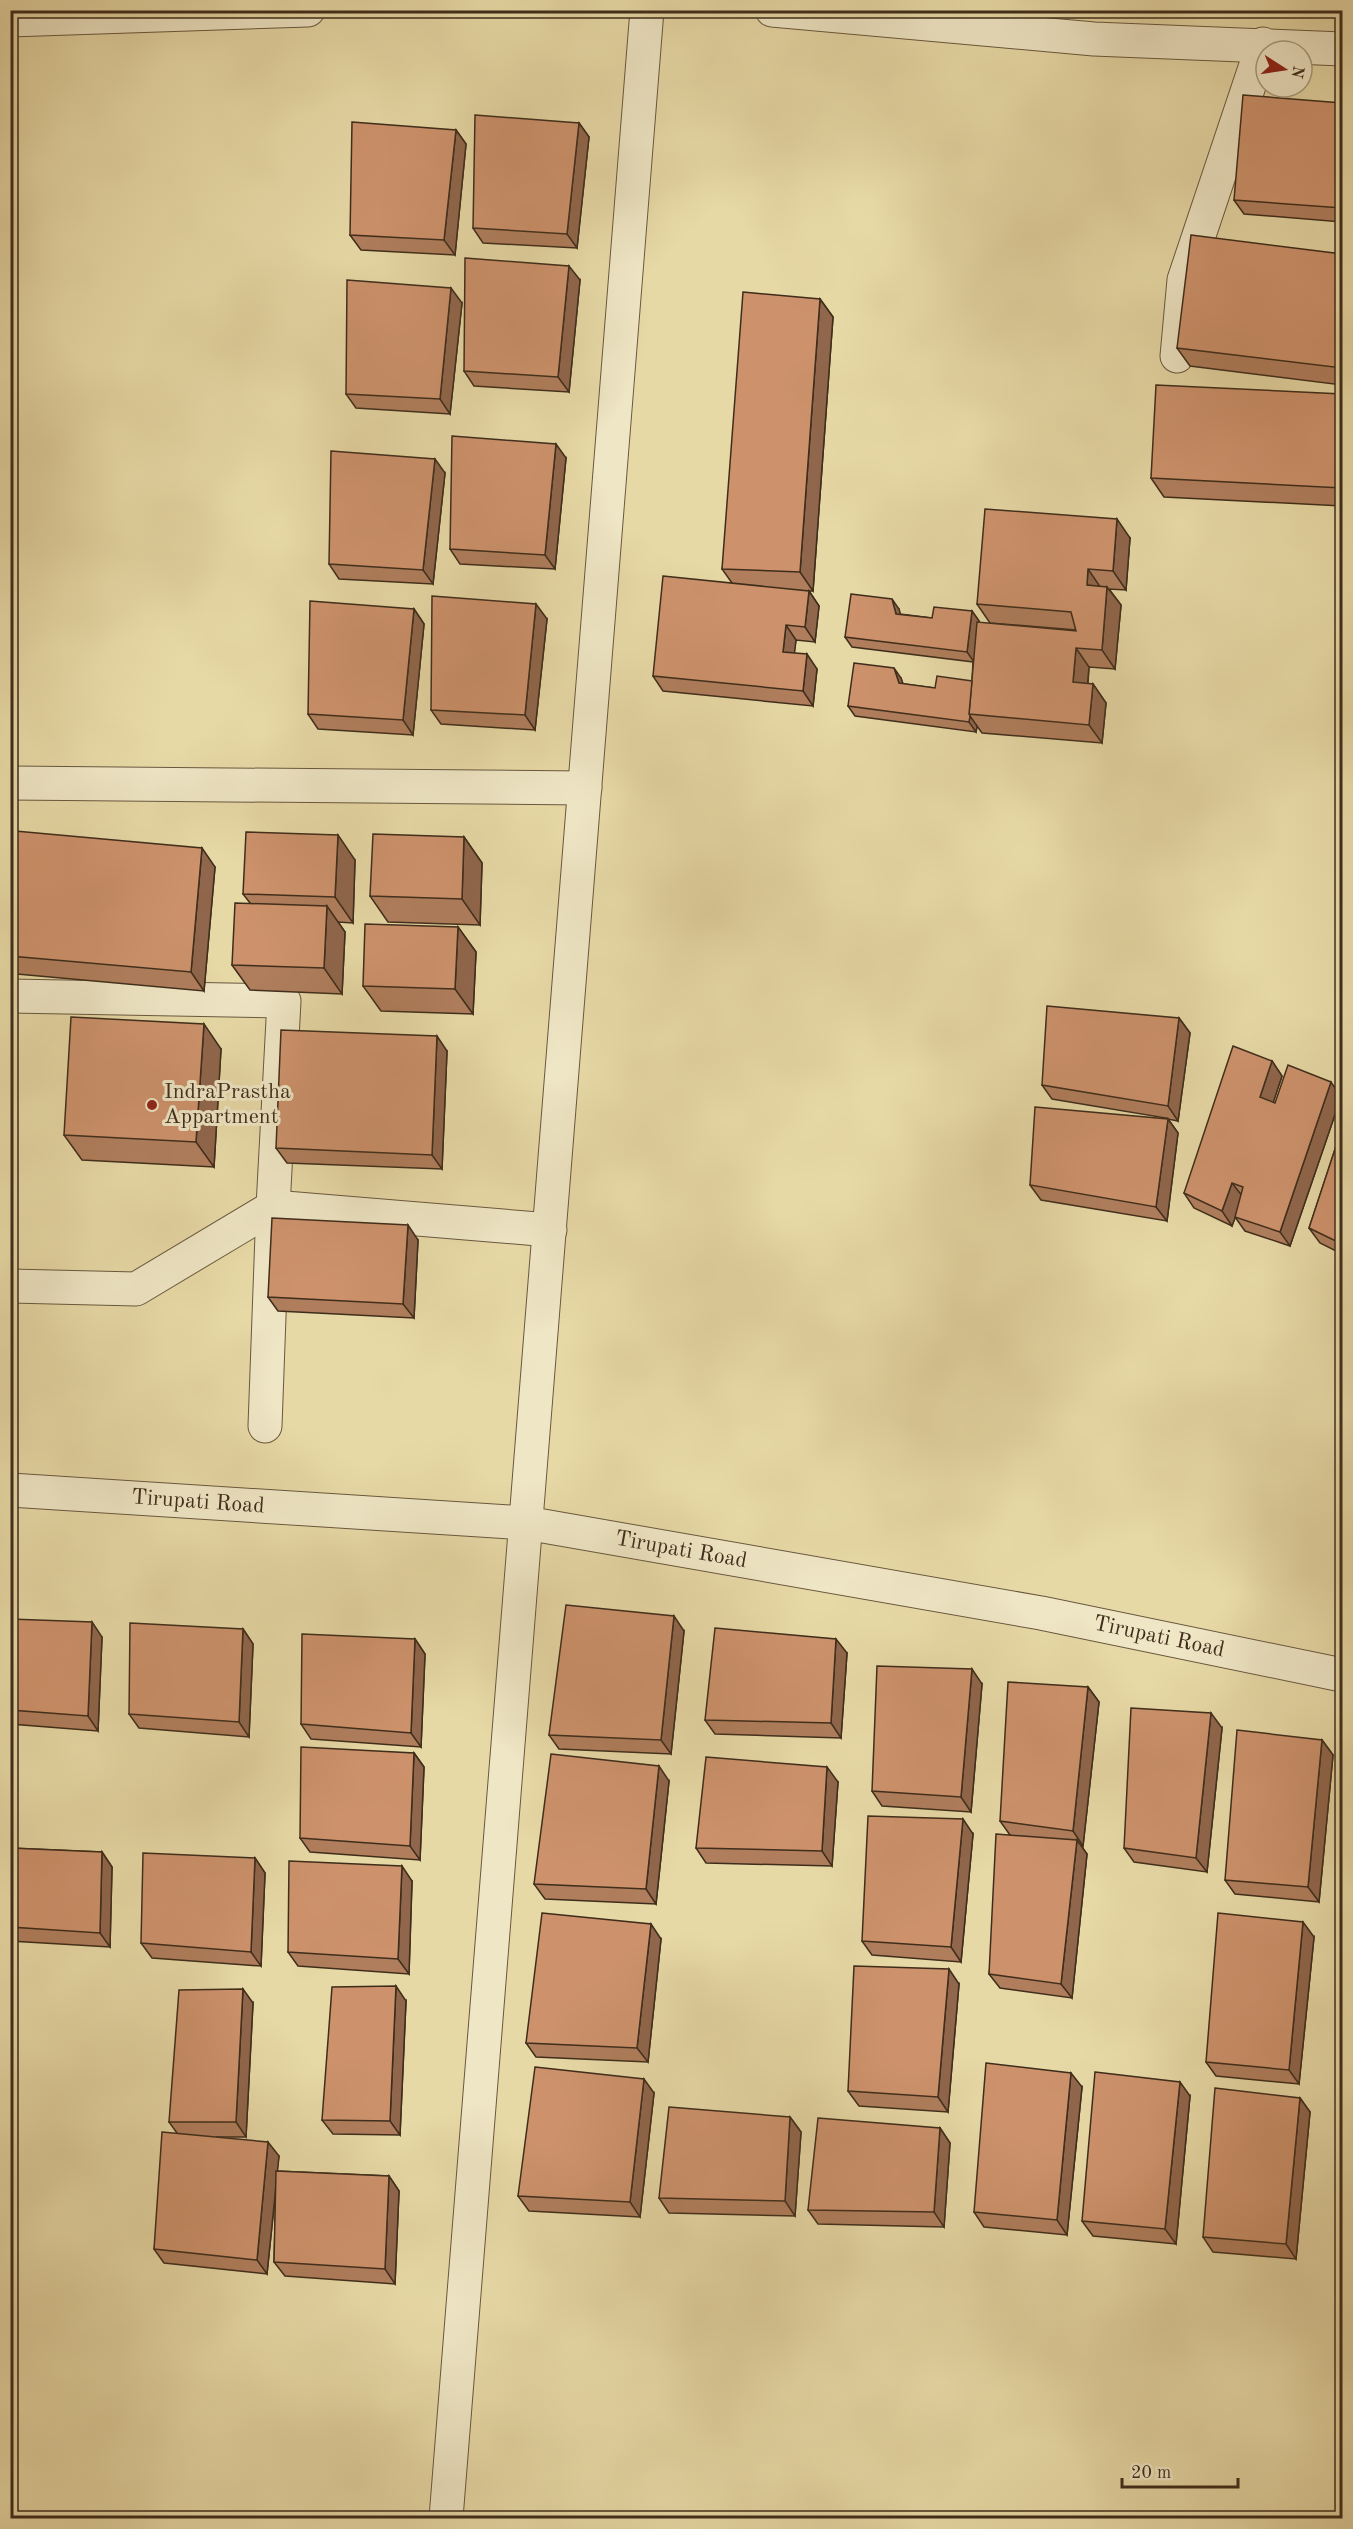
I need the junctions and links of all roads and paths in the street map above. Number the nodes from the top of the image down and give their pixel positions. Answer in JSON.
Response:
{"nodes":[{"id":1,"x":308,"y":10,"type":"edge"},
{"id":2,"x":647,"y":10,"type":"edge"},
{"id":3,"x":772,"y":10,"type":"edge"},
{"id":4,"x":10,"y":20,"type":"edge"},
{"id":5,"x":1097,"y":25,"type":"edge"},
{"id":6,"x":1254,"y":43,"type":"edge"},
{"id":7,"x":1314,"y":47,"type":"edge"},
{"id":8,"x":1342,"y":49,"type":"edge"},
{"id":9,"x":1254,"y":71,"type":"edge"},
{"id":10,"x":1178,"y":356,"type":"edge"},
{"id":11,"x":10,"y":783,"type":"edge"},
{"id":12,"x":585,"y":788,"type":"junction"},
{"id":13,"x":10,"y":996,"type":"edge"},
{"id":14,"x":273,"y":1207,"type":"junction"},
{"id":15,"x":550,"y":1230,"type":"junction"},
{"id":16,"x":10,"y":1286,"type":"edge"},
{"id":17,"x":265,"y":1426,"type":"dead end"},
{"id":18,"x":10,"y":1490,"type":"edge"},
{"id":19,"x":526,"y":1522,"type":"junction"},
{"id":20,"x":1342,"y":1675,"type":"edge"},
{"id":21,"x":446,"y":2518,"type":"edge"}],
"edges":[{"from":1,"to":4,"type":"street"},
{"from":2,"to":12,"type":"street"},
{"from":3,"to":5,"type":"street"},
{"from":5,"to":6,"type":"street"},
{"from":7,"to":8,"type":"street"},
{"from":9,"to":10,"type":"street"},
{"from":11,"to":12,"type":"street"},
{"from":12,"to":15,"type":"street"},
{"from":13,"to":14,"type":"street"},
{"from":14,"to":15,"type":"street"},
{"from":14,"to":16,"type":"street"},
{"from":14,"to":17,"type":"street"},
{"from":15,"to":19,"type":"street"},
{"from":18,"to":19,"type":"street","name":"Tirupati Road"},
{"from":19,"to":20,"type":"street","name":"Tirupati Road"},
{"from":19,"to":21,"type":"street"}]}
